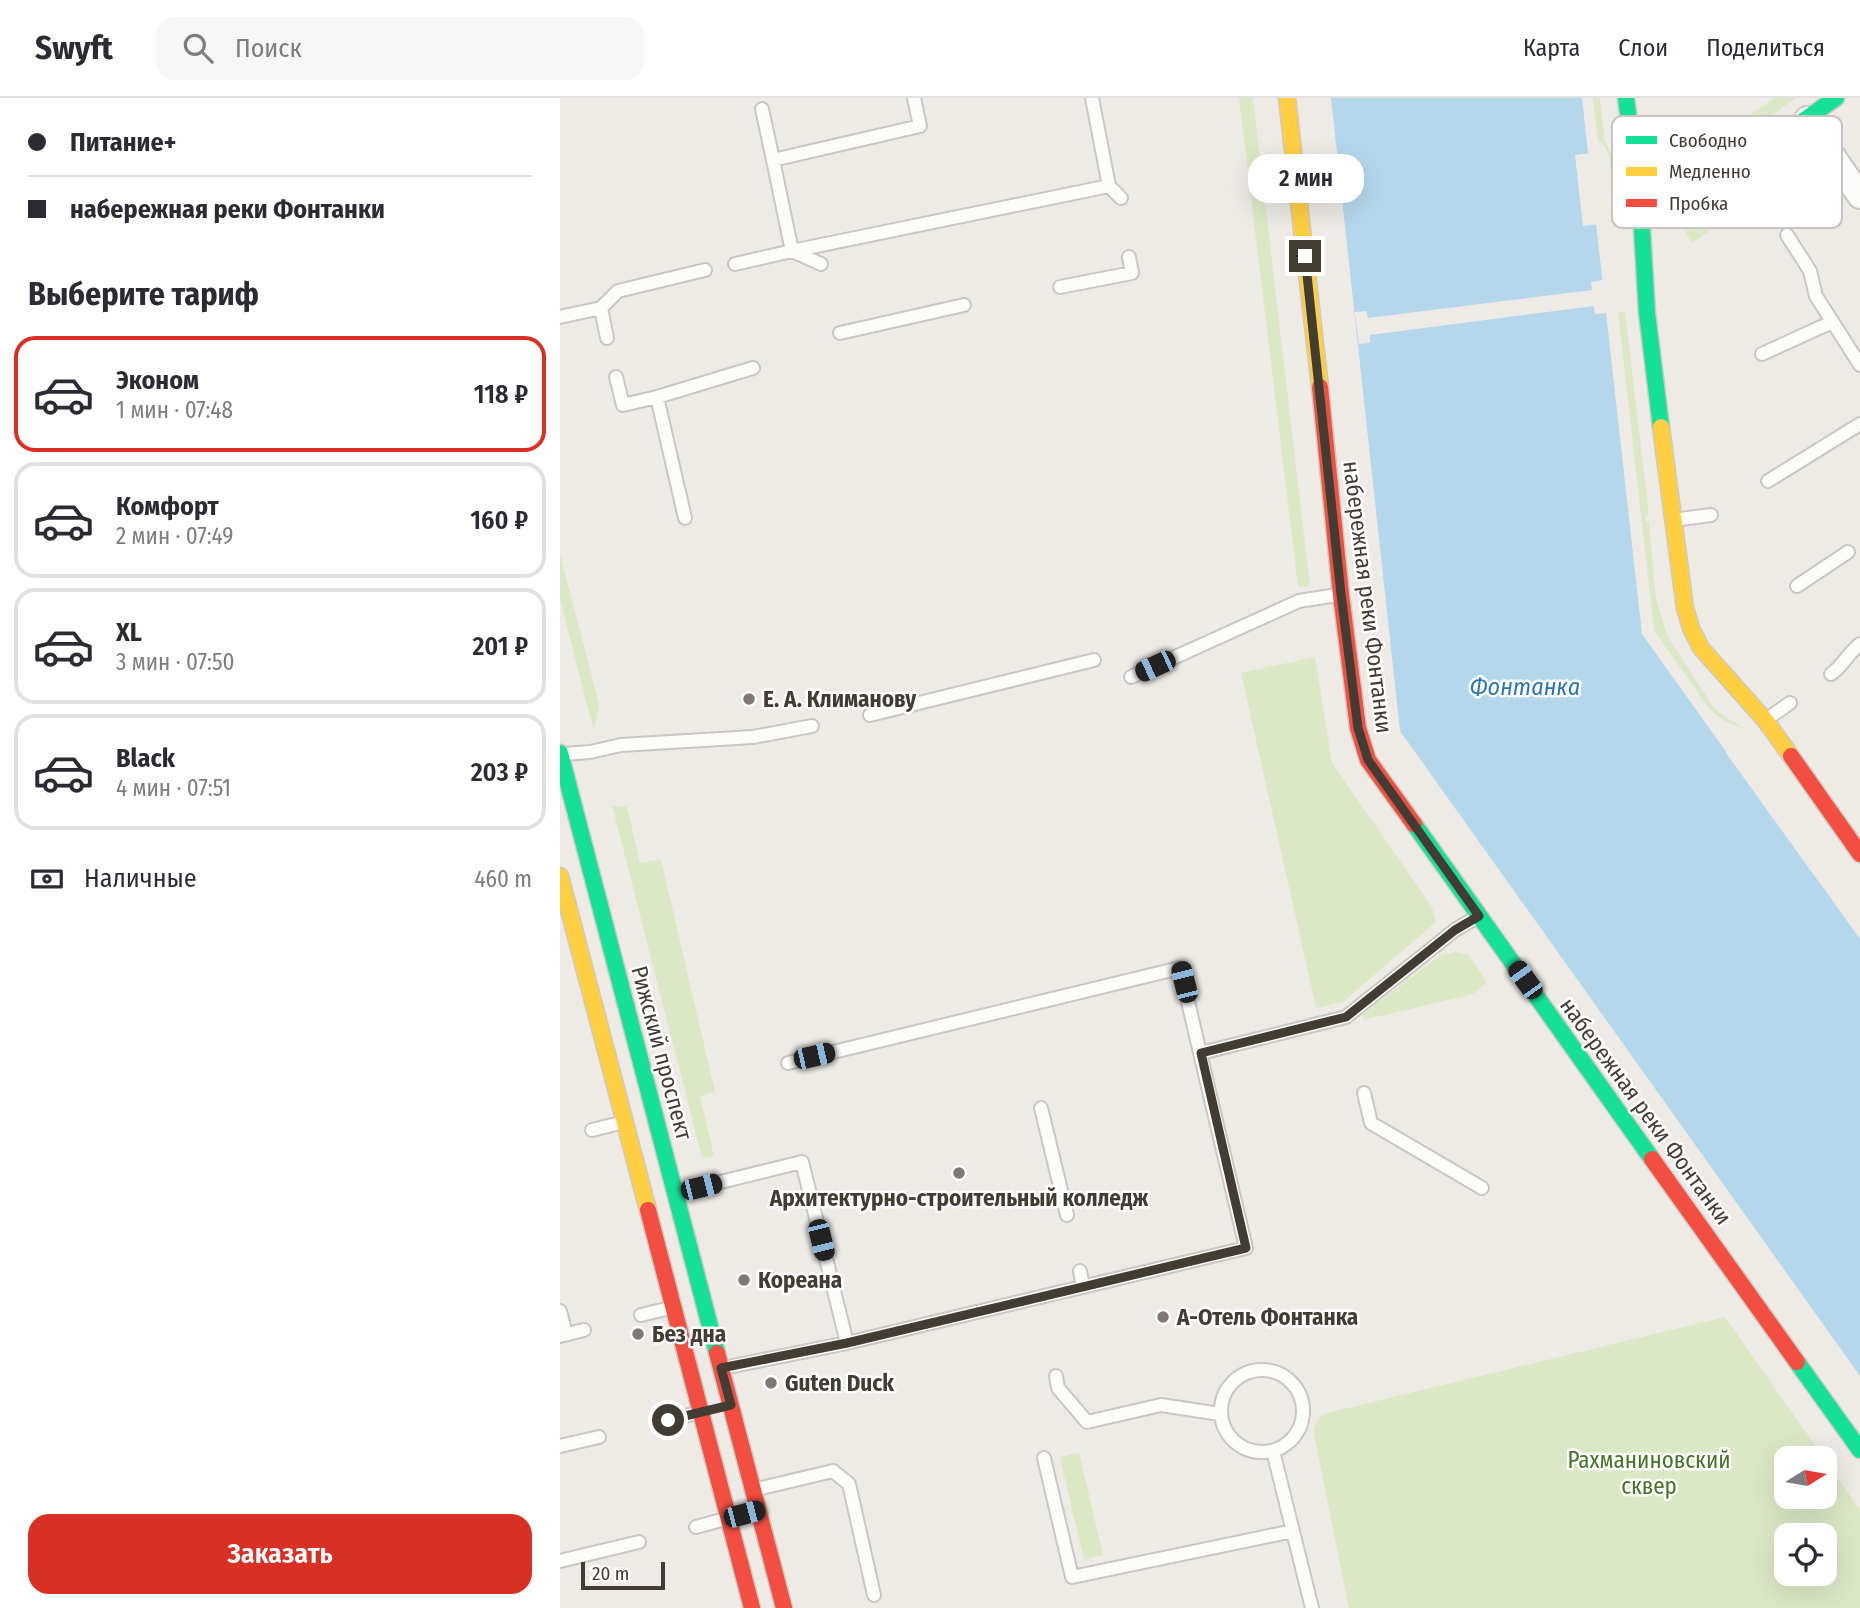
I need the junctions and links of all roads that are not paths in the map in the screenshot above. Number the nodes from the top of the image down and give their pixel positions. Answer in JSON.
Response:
{"nodes":[{"id":1,"x":914,"y":98,"type":"edge"},
{"id":2,"x":1092,"y":98,"type":"edge"},
{"id":3,"x":1287,"y":98,"type":"edge"},
{"id":4,"x":1626,"y":98,"type":"edge"},
{"id":5,"x":1836,"y":98,"type":"edge"},
{"id":6,"x":762,"y":109,"type":"dead end"},
{"id":7,"x":1628,"y":116,"type":"edge"},
{"id":8,"x":1811,"y":116,"type":"edge"},
{"id":9,"x":773,"y":160,"type":"junction"},
{"id":10,"x":1842,"y":170,"type":"edge"},
{"id":11,"x":1110,"y":186,"type":"junction"},
{"id":12,"x":1860,"y":196,"type":"edge"},
{"id":13,"x":1121,"y":198,"type":"dead end"},
{"id":14,"x":1642,"y":228,"type":"edge"},
{"id":15,"x":1787,"y":234,"type":"dead end"},
{"id":16,"x":792,"y":251,"type":"junction"},
{"id":17,"x":1129,"y":257,"type":"dead end"},
{"id":18,"x":735,"y":264,"type":"dead end"},
{"id":19,"x":821,"y":264,"type":"dead end"},
{"id":20,"x":705,"y":270,"type":"dead end"},
{"id":21,"x":1059,"y":287,"type":"dead end"},
{"id":22,"x":964,"y":305,"type":"dead end"},
{"id":23,"x":601,"y":308,"type":"junction"},
{"id":24,"x":560,"y":317,"type":"edge"},
{"id":25,"x":1832,"y":322,"type":"junction"},
{"id":26,"x":839,"y":333,"type":"dead end"},
{"id":27,"x":607,"y":338,"type":"dead end"},
{"id":28,"x":1762,"y":354,"type":"dead end"},
{"id":29,"x":1860,"y":365,"type":"edge"},
{"id":30,"x":753,"y":368,"type":"dead end"},
{"id":31,"x":617,"y":377,"type":"dead end"},
{"id":32,"x":657,"y":397,"type":"junction"},
{"id":33,"x":1860,"y":424,"type":"edge"},
{"id":34,"x":1768,"y":481,"type":"dead end"},
{"id":35,"x":1711,"y":515,"type":"dead end"},
{"id":36,"x":685,"y":518,"type":"dead end"},
{"id":37,"x":1672,"y":520,"type":"junction"},
{"id":38,"x":1848,"y":552,"type":"dead end"},
{"id":39,"x":1797,"y":586,"type":"dead end"},
{"id":40,"x":1341,"y":594,"type":"junction"},
{"id":41,"x":1860,"y":644,"type":"edge"},
{"id":42,"x":1094,"y":660,"type":"dead end"},
{"id":43,"x":1831,"y":674,"type":"dead end"},
{"id":44,"x":1131,"y":677,"type":"dead end"},
{"id":45,"x":1790,"y":703,"type":"dead end"},
{"id":46,"x":870,"y":715,"type":"dead end"},
{"id":47,"x":1765,"y":720,"type":"junction"},
{"id":48,"x":812,"y":726,"type":"dead end"},
{"id":49,"x":560,"y":753,"type":"edge"},
{"id":50,"x":1860,"y":854,"type":"edge"},
{"id":51,"x":560,"y":876,"type":"edge"},
{"id":52,"x":1479,"y":916,"type":"junction"},
{"id":53,"x":1201,"y":1053,"type":"junction"},
{"id":54,"x":788,"y":1063,"type":"dead end"},
{"id":55,"x":1364,"y":1093,"type":"dead end"},
{"id":56,"x":1041,"y":1108,"type":"dead end"},
{"id":57,"x":640,"y":1117,"type":"junction"},
{"id":58,"x":592,"y":1130,"type":"dead end"},
{"id":59,"x":1482,"y":1188,"type":"dead end"},
{"id":60,"x":660,"y":1196,"type":"junction"},
{"id":61,"x":1067,"y":1215,"type":"dead end"},
{"id":62,"x":1080,"y":1271,"type":"dead end"},
{"id":63,"x":1083,"y":1287,"type":"junction"},
{"id":64,"x":689,"y":1303,"type":"junction"},
{"id":65,"x":560,"y":1311,"type":"edge"},
{"id":66,"x":640,"y":1315,"type":"dead end"},
{"id":67,"x":584,"y":1330,"type":"dead end"},
{"id":68,"x":563,"y":1335,"type":"edge"},
{"id":69,"x":847,"y":1343,"type":"junction"},
{"id":70,"x":706,"y":1372,"type":"junction"},
{"id":71,"x":1056,"y":1376,"type":"dead end"},
{"id":72,"x":716,"y":1408,"type":"junction"},
{"id":73,"x":1220,"y":1414,"type":"junction"},
{"id":74,"x":668,"y":1420,"type":"dead end"},
{"id":75,"x":599,"y":1437,"type":"dead end"},
{"id":76,"x":560,"y":1446,"type":"edge"},
{"id":77,"x":1860,"y":1450,"type":"edge"},
{"id":78,"x":1273,"y":1451,"type":"junction"},
{"id":79,"x":1044,"y":1458,"type":"dead end"},
{"id":80,"x":738,"y":1493,"type":"junction"},
{"id":81,"x":744,"y":1514,"type":"junction"},
{"id":82,"x":696,"y":1527,"type":"dead end"},
{"id":83,"x":1293,"y":1531,"type":"junction"},
{"id":84,"x":639,"y":1542,"type":"dead end"},
{"id":85,"x":560,"y":1561,"type":"edge"},
{"id":86,"x":874,"y":1595,"type":"dead end"},
{"id":87,"x":752,"y":1608,"type":"edge"},
{"id":88,"x":784,"y":1608,"type":"edge"},
{"id":89,"x":1312,"y":1608,"type":"edge"}],
"edges":[{"from":1,"to":9,"type":"lane"},
{"from":2,"to":11,"type":"lane"},
{"from":3,"to":40,"type":"street","name":"набережная реки Фонтанки"},
{"from":4,"to":7,"type":"street"},
{"from":5,"to":8,"type":"street"},
{"from":6,"to":9,"type":"lane"},
{"from":9,"to":16,"type":"lane"},
{"from":10,"to":12,"type":"street"},
{"from":11,"to":13,"type":"lane"},
{"from":11,"to":16,"type":"lane"},
{"from":14,"to":37,"type":"street"},
{"from":15,"to":25,"type":"lane"},
{"from":16,"to":18,"type":"lane"},
{"from":16,"to":19,"type":"lane"},
{"from":17,"to":21,"type":"lane"},
{"from":20,"to":23,"type":"lane"},
{"from":22,"to":26,"type":"lane"},
{"from":23,"to":24,"type":"lane"},
{"from":23,"to":27,"type":"lane"},
{"from":25,"to":28,"type":"lane"},
{"from":25,"to":29,"type":"lane"},
{"from":30,"to":32,"type":"lane"},
{"from":31,"to":32,"type":"lane"},
{"from":32,"to":36,"type":"lane"},
{"from":33,"to":34,"type":"lane"},
{"from":35,"to":37,"type":"lane"},
{"from":37,"to":47,"type":"street"},
{"from":38,"to":39,"type":"lane"},
{"from":40,"to":44,"type":"lane"},
{"from":40,"to":52,"type":"street","name":"набережная реки Фонтанки"},
{"from":41,"to":43,"type":"lane"},
{"from":42,"to":46,"type":"lane"},
{"from":45,"to":47,"type":"lane"},
{"from":47,"to":50,"type":"street"},
{"from":48,"to":49,"type":"lane"},
{"from":49,"to":57,"type":"street","name":"Рижский проспект"},
{"from":51,"to":57,"type":"street","name":"Рижский проспект"},
{"from":52,"to":53,"type":"lane"},
{"from":52,"to":77,"type":"street","name":"набережная реки Фонтанки"},
{"from":53,"to":54,"type":"lane"},
{"from":53,"to":63,"type":"lane"},
{"from":55,"to":59,"type":"lane"},
{"from":56,"to":61,"type":"lane"},
{"from":57,"to":58,"type":"lane"},
{"from":57,"to":60,"type":"street","name":"Рижский проспект"},
{"from":57,"to":60,"type":"street","name":"Рижский проспект"},
{"from":60,"to":64,"type":"street","name":"Рижский проспект"},
{"from":60,"to":64,"type":"street","name":"Рижский проспект"},
{"from":60,"to":69,"type":"lane"},
{"from":62,"to":63,"type":"lane"},
{"from":63,"to":69,"type":"lane"},
{"from":64,"to":66,"type":"lane"},
{"from":64,"to":70,"type":"street","name":"Рижский проспект"},
{"from":64,"to":70,"type":"street","name":"Рижский проспект"},
{"from":65,"to":68,"type":"lane"},
{"from":67,"to":68,"type":"lane"},
{"from":69,"to":70,"type":"lane"},
{"from":70,"to":72,"type":"street","name":"Рижский проспект"},
{"from":70,"to":72,"type":"street","name":"Рижский проспект"},
{"from":71,"to":73,"type":"lane"},
{"from":72,"to":74,"type":"lane"},
{"from":72,"to":80,"type":"street","name":"Рижский проспект"},
{"from":72,"to":80,"type":"street","name":"Рижский проспект"},
{"from":73,"to":78,"type":"lane"},
{"from":73,"to":78,"type":"lane"},
{"from":75,"to":76,"type":"lane"},
{"from":78,"to":83,"type":"lane"},
{"from":79,"to":83,"type":"lane"},
{"from":80,"to":81,"type":"street","name":"Рижский проспект"},
{"from":80,"to":81,"type":"street","name":"Рижский проспект"},
{"from":80,"to":86,"type":"lane"},
{"from":81,"to":82,"type":"lane"},
{"from":81,"to":87,"type":"street","name":"Рижский проспект"},
{"from":81,"to":88,"type":"street","name":"Рижский проспект"},
{"from":83,"to":89,"type":"lane"},
{"from":84,"to":85,"type":"lane"}]}
